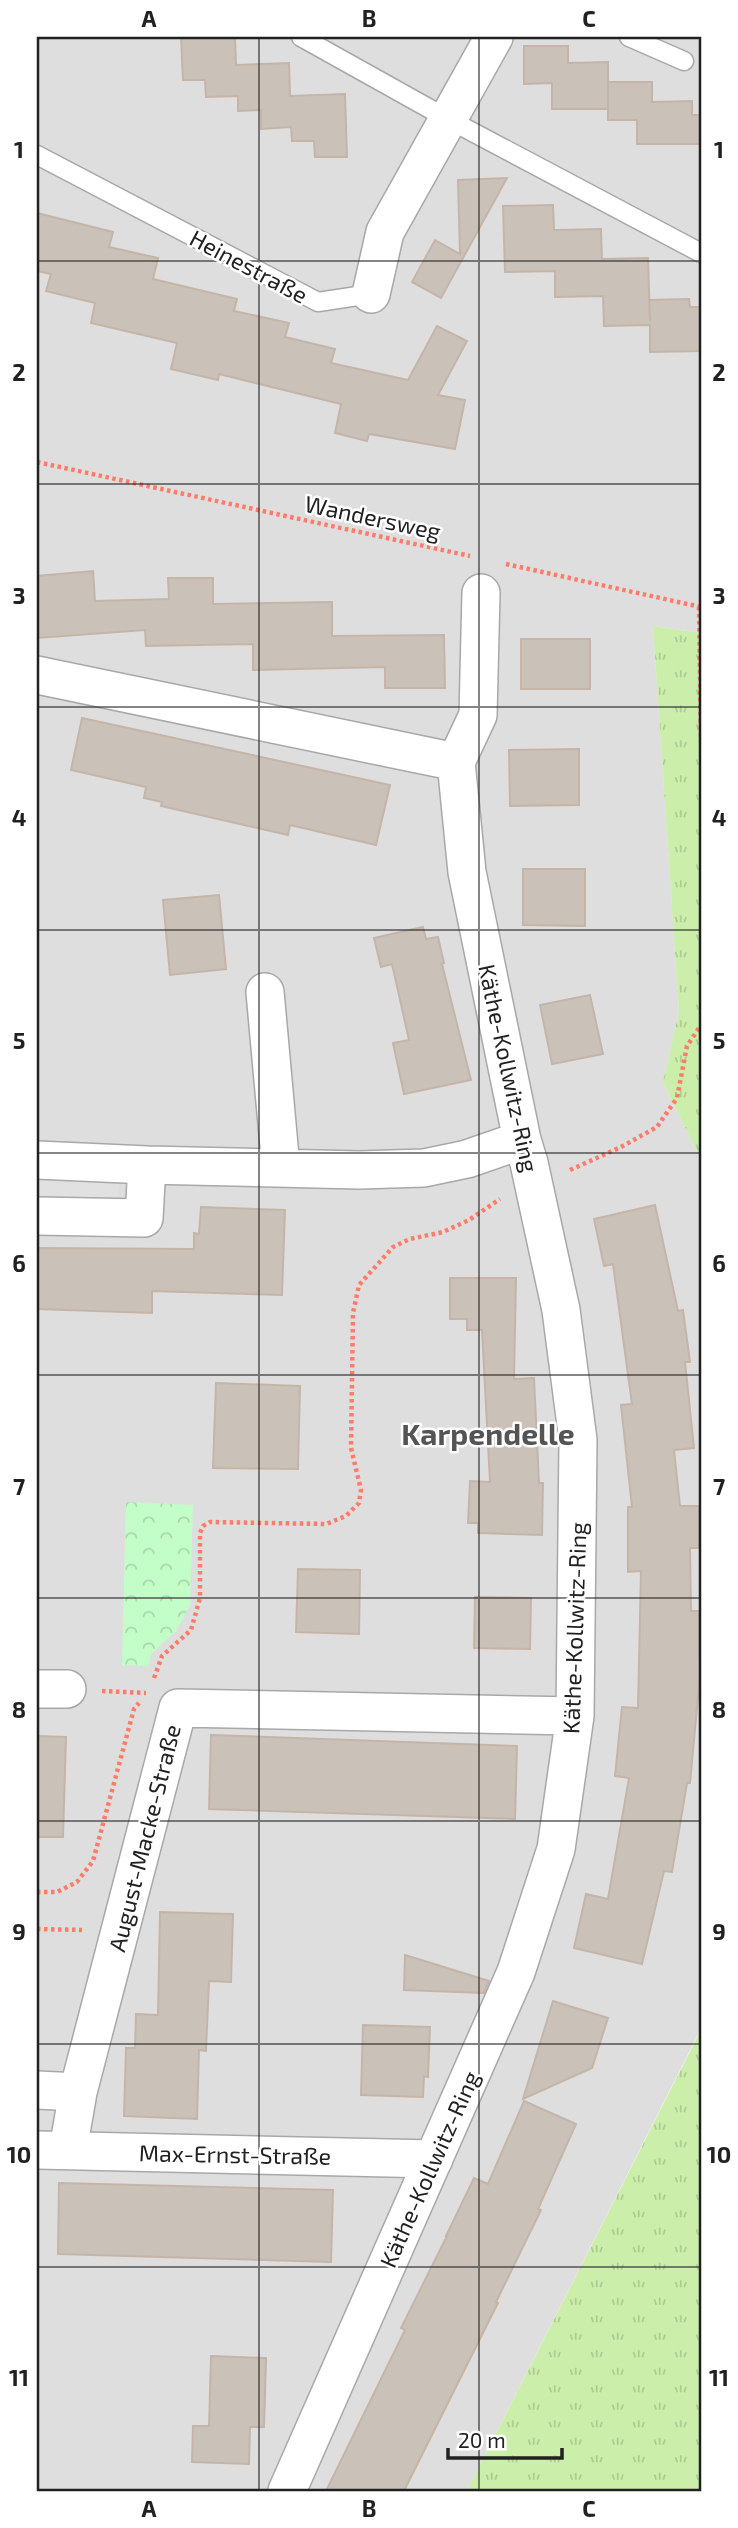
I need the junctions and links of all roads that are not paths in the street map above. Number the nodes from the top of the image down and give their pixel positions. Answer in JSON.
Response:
{"nodes":[{"id":1,"x":301,"y":37,"type":"edge"},
{"id":2,"x":494,"y":37,"type":"edge"},
{"id":3,"x":629,"y":37,"type":"edge"},
{"id":4,"x":684,"y":61,"type":"dead end"},
{"id":5,"x":448,"y":119,"type":"junction"},
{"id":6,"x":37,"y":155,"type":"edge"},
{"id":7,"x":701,"y":253,"type":"edge"},
{"id":8,"x":371,"y":294,"type":"joint"},
{"id":9,"x":479,"y":575,"type":"road end"},
{"id":10,"x":37,"y":675,"type":"edge"},
{"id":11,"x":456,"y":762,"type":"junction"},
{"id":12,"x":265,"y":992,"type":"dead end"},
{"id":13,"x":37,"y":1160,"type":"edge"},
{"id":14,"x":528,"y":1163,"type":"junction"},
{"id":15,"x":147,"y":1165,"type":"junction"},
{"id":16,"x":281,"y":1168,"type":"junction"},
{"id":17,"x":37,"y":1216,"type":"edge"},
{"id":18,"x":575,"y":1716,"type":"junction"},
{"id":19,"x":37,"y":2091,"type":"edge"},
{"id":20,"x":78,"y":2092,"type":"junction"},
{"id":21,"x":52,"y":2150,"type":"edge"},
{"id":22,"x":434,"y":2159,"type":"junction"},
{"id":23,"x":287,"y":2491,"type":"edge"}],
"edges":[{"from":1,"to":5,"type":"lane"},
{"from":2,"to":5,"type":"street","name":"Heinestraße"},
{"from":3,"to":4,"type":"lane"},
{"from":5,"to":7,"type":"lane"},
{"from":5,"to":8,"type":"street","name":"Heinestraße"},
{"from":6,"to":8,"type":"lane","name":"Heinestraße"},
{"from":9,"to":11,"type":"street"},
{"from":10,"to":11,"type":"street"},
{"from":11,"to":14,"type":"street","name":"Käthe-Kollwitz-Ring"},
{"from":12,"to":16,"type":"street"},
{"from":13,"to":15,"type":"street"},
{"from":14,"to":16,"type":"street"},
{"from":14,"to":18,"type":"street","name":"Käthe-Kollwitz-Ring"},
{"from":15,"to":16,"type":"street"},
{"from":15,"to":17,"type":"street"},
{"from":18,"to":20,"type":"street","name":"August-Macke-Straße"},
{"from":18,"to":22,"type":"street","name":"Käthe-Kollwitz-Ring"},
{"from":19,"to":20,"type":"street"},
{"from":20,"to":21,"type":"street","name":"August-Macke-Straße"},
{"from":21,"to":22,"type":"street","name":"Max-Ernst-Straße"},
{"from":22,"to":23,"type":"street","name":"Käthe-Kollwitz-Ring"}]}
